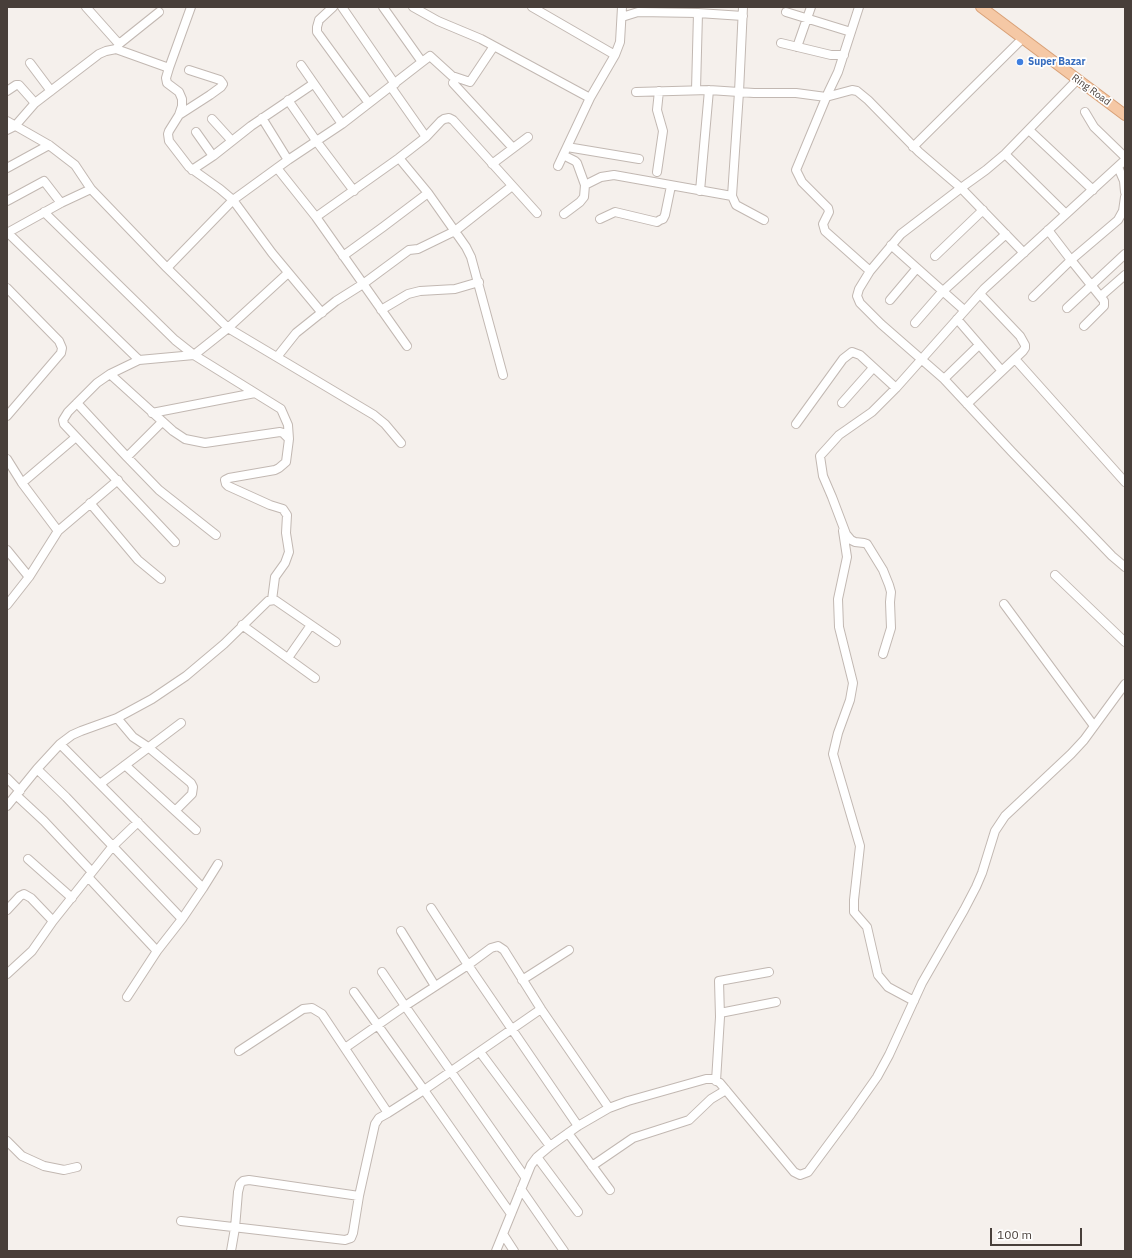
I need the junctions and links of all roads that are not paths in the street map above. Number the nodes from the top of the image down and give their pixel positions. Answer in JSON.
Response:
{"nodes":[{"id":1,"x":98,"y":7,"type":"edge"},
{"id":2,"x":191,"y":7,"type":"edge"},
{"id":3,"x":333,"y":7,"type":"edge"},
{"id":4,"x":342,"y":7,"type":"edge"},
{"id":5,"x":383,"y":7,"type":"edge"},
{"id":6,"x":413,"y":7,"type":"edge"},
{"id":7,"x":532,"y":7,"type":"edge"},
{"id":8,"x":622,"y":7,"type":"edge"},
{"id":9,"x":811,"y":7,"type":"edge"},
{"id":10,"x":859,"y":7,"type":"edge"},
{"id":11,"x":981,"y":7,"type":"edge"},
{"id":12,"x":89,"y":10,"type":"edge"},
{"id":13,"x":743,"y":11,"type":"edge"},
{"id":14,"x":159,"y":12,"type":"dead end"},
{"id":15,"x":786,"y":12,"type":"dead end"},
{"id":16,"x":698,"y":13,"type":"junction"},
{"id":17,"x":622,"y":17,"type":"junction"},
{"id":18,"x":806,"y":19,"type":"junction"},
{"id":19,"x":851,"y":32,"type":"junction"},
{"id":20,"x":1022,"y":39,"type":"junction"},
{"id":21,"x":781,"y":43,"type":"dead end"},
{"id":22,"x":118,"y":46,"type":"junction"},
{"id":23,"x":494,"y":46,"type":"junction"},
{"id":24,"x":797,"y":48,"type":"junction"},
{"id":25,"x":615,"y":55,"type":"junction"},
{"id":26,"x":844,"y":55,"type":"junction"},
{"id":27,"x":422,"y":62,"type":"junction"},
{"id":28,"x":30,"y":63,"type":"dead end"},
{"id":29,"x":301,"y":65,"type":"dead end"},
{"id":30,"x":169,"y":68,"type":"junction"},
{"id":31,"x":189,"y":70,"type":"dead end"},
{"id":32,"x":1077,"y":80,"type":"junction"},
{"id":33,"x":453,"y":83,"type":"dead end"},
{"id":34,"x":313,"y":84,"type":"junction"},
{"id":35,"x":393,"y":85,"type":"junction"},
{"id":36,"x":696,"y":90,"type":"junction"},
{"id":37,"x":709,"y":90,"type":"junction"},
{"id":38,"x":7,"y":91,"type":"edge"},
{"id":39,"x":51,"y":91,"type":"junction"},
{"id":40,"x":659,"y":91,"type":"junction"},
{"id":41,"x":636,"y":92,"type":"dead end"},
{"id":42,"x":739,"y":92,"type":"junction"},
{"id":43,"x":826,"y":97,"type":"junction"},
{"id":44,"x":590,"y":98,"type":"junction"},
{"id":45,"x":288,"y":100,"type":"junction"},
{"id":46,"x":368,"y":102,"type":"junction"},
{"id":47,"x":35,"y":103,"type":"junction"},
{"id":48,"x":1085,"y":112,"type":"dead end"},
{"id":49,"x":180,"y":115,"type":"junction"},
{"id":50,"x":1125,"y":115,"type":"edge"},
{"id":51,"x":262,"y":118,"type":"junction"},
{"id":52,"x":212,"y":119,"type":"dead end"},
{"id":53,"x":7,"y":121,"type":"edge"},
{"id":54,"x":342,"y":124,"type":"junction"},
{"id":55,"x":15,"y":126,"type":"junction"},
{"id":56,"x":7,"y":130,"type":"edge"},
{"id":57,"x":1029,"y":130,"type":"junction"},
{"id":58,"x":196,"y":132,"type":"dead end"},
{"id":59,"x":426,"y":137,"type":"junction"},
{"id":60,"x":528,"y":137,"type":"dead end"},
{"id":61,"x":232,"y":141,"type":"junction"},
{"id":62,"x":316,"y":142,"type":"junction"},
{"id":63,"x":49,"y":145,"type":"junction"},
{"id":64,"x":567,"y":147,"type":"junction"},
{"id":65,"x":913,"y":147,"type":"junction"},
{"id":66,"x":513,"y":148,"type":"junction"},
{"id":67,"x":1005,"y":154,"type":"junction"},
{"id":68,"x":563,"y":155,"type":"junction"},
{"id":69,"x":213,"y":156,"type":"junction"},
{"id":70,"x":1125,"y":157,"type":"edge"},
{"id":71,"x":399,"y":158,"type":"junction"},
{"id":72,"x":288,"y":160,"type":"junction"},
{"id":73,"x":640,"y":160,"type":"dead end"},
{"id":74,"x":1125,"y":160,"type":"edge"},
{"id":75,"x":492,"y":164,"type":"junction"},
{"id":76,"x":558,"y":166,"type":"dead end"},
{"id":77,"x":1118,"y":167,"type":"junction"},
{"id":78,"x":7,"y":168,"type":"edge"},
{"id":79,"x":277,"y":168,"type":"junction"},
{"id":80,"x":192,"y":170,"type":"junction"},
{"id":81,"x":657,"y":172,"type":"dead end"},
{"id":82,"x":512,"y":186,"type":"junction"},
{"id":83,"x":585,"y":186,"type":"junction"},
{"id":84,"x":672,"y":186,"type":"junction"},
{"id":85,"x":91,"y":188,"type":"junction"},
{"id":86,"x":960,"y":188,"type":"junction"},
{"id":87,"x":1093,"y":190,"type":"junction"},
{"id":88,"x":354,"y":191,"type":"junction"},
{"id":89,"x":700,"y":191,"type":"junction"},
{"id":90,"x":1125,"y":192,"type":"edge"},
{"id":91,"x":428,"y":193,"type":"junction"},
{"id":92,"x":732,"y":196,"type":"junction"},
{"id":93,"x":1125,"y":198,"type":"edge"},
{"id":94,"x":233,"y":200,"type":"junction"},
{"id":95,"x":7,"y":201,"type":"edge"},
{"id":96,"x":61,"y":203,"type":"junction"},
{"id":97,"x":983,"y":210,"type":"junction"},
{"id":98,"x":44,"y":212,"type":"junction"},
{"id":99,"x":537,"y":213,"type":"dead end"},
{"id":100,"x":564,"y":214,"type":"dead end"},
{"id":101,"x":1066,"y":214,"type":"junction"},
{"id":102,"x":316,"y":217,"type":"junction"},
{"id":103,"x":600,"y":219,"type":"dead end"},
{"id":104,"x":764,"y":220,"type":"dead end"},
{"id":105,"x":1048,"y":230,"type":"junction"},
{"id":106,"x":455,"y":231,"type":"junction"},
{"id":107,"x":7,"y":232,"type":"edge"},
{"id":108,"x":1006,"y":234,"type":"junction"},
{"id":109,"x":890,"y":245,"type":"junction"},
{"id":110,"x":1024,"y":253,"type":"junction"},
{"id":111,"x":1125,"y":254,"type":"edge"},
{"id":112,"x":343,"y":256,"type":"junction"},
{"id":113,"x":935,"y":256,"type":"dead end"},
{"id":114,"x":1071,"y":260,"type":"junction"},
{"id":115,"x":167,"y":268,"type":"junction"},
{"id":116,"x":917,"y":268,"type":"junction"},
{"id":117,"x":870,"y":271,"type":"junction"},
{"id":118,"x":288,"y":273,"type":"junction"},
{"id":119,"x":1125,"y":275,"type":"edge"},
{"id":120,"x":479,"y":282,"type":"junction"},
{"id":121,"x":362,"y":284,"type":"junction"},
{"id":122,"x":1092,"y":284,"type":"junction"},
{"id":123,"x":7,"y":288,"type":"edge"},
{"id":124,"x":942,"y":292,"type":"junction"},
{"id":125,"x":980,"y":294,"type":"junction"},
{"id":126,"x":1101,"y":296,"type":"junction"},
{"id":127,"x":1033,"y":297,"type":"dead end"},
{"id":128,"x":890,"y":300,"type":"dead end"},
{"id":129,"x":1067,"y":308,"type":"dead end"},
{"id":130,"x":381,"y":310,"type":"junction"},
{"id":131,"x":964,"y":310,"type":"junction"},
{"id":132,"x":322,"y":313,"type":"junction"},
{"id":133,"x":957,"y":319,"type":"junction"},
{"id":134,"x":915,"y":322,"type":"dead end"},
{"id":135,"x":1084,"y":326,"type":"dead end"},
{"id":136,"x":228,"y":328,"type":"junction"},
{"id":137,"x":979,"y":345,"type":"junction"},
{"id":138,"x":407,"y":346,"type":"dead end"},
{"id":139,"x":194,"y":355,"type":"junction"},
{"id":140,"x":277,"y":357,"type":"junction"},
{"id":141,"x":922,"y":359,"type":"junction"},
{"id":142,"x":1016,"y":359,"type":"junction"},
{"id":143,"x":139,"y":360,"type":"junction"},
{"id":144,"x":873,"y":368,"type":"junction"},
{"id":145,"x":1002,"y":371,"type":"junction"},
{"id":146,"x":110,"y":374,"type":"junction"},
{"id":147,"x":503,"y":375,"type":"dead end"},
{"id":148,"x":944,"y":379,"type":"junction"},
{"id":149,"x":896,"y":388,"type":"junction"},
{"id":150,"x":255,"y":393,"type":"junction"},
{"id":151,"x":77,"y":403,"type":"junction"},
{"id":152,"x":842,"y":403,"type":"dead end"},
{"id":153,"x":967,"y":404,"type":"junction"},
{"id":154,"x":152,"y":413,"type":"junction"},
{"id":155,"x":7,"y":416,"type":"edge"},
{"id":156,"x":162,"y":422,"type":"junction"},
{"id":157,"x":796,"y":424,"type":"dead end"},
{"id":158,"x":76,"y":437,"type":"junction"},
{"id":159,"x":289,"y":438,"type":"junction"},
{"id":160,"x":401,"y":443,"type":"dead end"},
{"id":161,"x":126,"y":457,"type":"junction"},
{"id":162,"x":7,"y":459,"type":"edge"},
{"id":163,"x":118,"y":480,"type":"junction"},
{"id":164,"x":1125,"y":482,"type":"edge"},
{"id":165,"x":22,"y":483,"type":"junction"},
{"id":166,"x":90,"y":503,"type":"junction"},
{"id":167,"x":843,"y":527,"type":"junction"},
{"id":168,"x":58,"y":531,"type":"junction"},
{"id":169,"x":216,"y":535,"type":"dead end"},
{"id":170,"x":175,"y":542,"type":"dead end"},
{"id":171,"x":7,"y":550,"type":"edge"},
{"id":172,"x":1125,"y":567,"type":"edge"},
{"id":173,"x":1055,"y":575,"type":"dead end"},
{"id":174,"x":29,"y":577,"type":"junction"},
{"id":175,"x":161,"y":579,"type":"dead end"},
{"id":176,"x":272,"y":600,"type":"junction"},
{"id":177,"x":1004,"y":604,"type":"dead end"},
{"id":178,"x":7,"y":605,"type":"edge"},
{"id":179,"x":242,"y":625,"type":"junction"},
{"id":180,"x":311,"y":625,"type":"junction"},
{"id":181,"x":336,"y":642,"type":"dead end"},
{"id":182,"x":1125,"y":642,"type":"edge"},
{"id":183,"x":883,"y":654,"type":"dead end"},
{"id":184,"x":288,"y":658,"type":"junction"},
{"id":185,"x":315,"y":678,"type":"dead end"},
{"id":186,"x":1125,"y":684,"type":"edge"},
{"id":187,"x":117,"y":718,"type":"junction"},
{"id":188,"x":181,"y":723,"type":"dead end"},
{"id":189,"x":1094,"y":726,"type":"junction"},
{"id":190,"x":60,"y":744,"type":"junction"},
{"id":191,"x":148,"y":747,"type":"junction"},
{"id":192,"x":125,"y":765,"type":"junction"},
{"id":193,"x":37,"y":769,"type":"junction"},
{"id":194,"x":7,"y":778,"type":"edge"},
{"id":195,"x":100,"y":784,"type":"junction"},
{"id":196,"x":18,"y":793,"type":"junction"},
{"id":197,"x":7,"y":806,"type":"edge"},
{"id":198,"x":175,"y":811,"type":"junction"},
{"id":199,"x":138,"y":822,"type":"junction"},
{"id":200,"x":196,"y":830,"type":"dead end"},
{"id":201,"x":112,"y":847,"type":"junction"},
{"id":202,"x":28,"y":859,"type":"dead end"},
{"id":203,"x":218,"y":864,"type":"dead end"},
{"id":204,"x":90,"y":875,"type":"junction"},
{"id":205,"x":204,"y":888,"type":"junction"},
{"id":206,"x":72,"y":898,"type":"junction"},
{"id":207,"x":431,"y":908,"type":"dead end"},
{"id":208,"x":7,"y":910,"type":"edge"},
{"id":209,"x":182,"y":919,"type":"junction"},
{"id":210,"x":53,"y":921,"type":"junction"},
{"id":211,"x":400,"y":932,"type":"dead end"},
{"id":212,"x":157,"y":950,"type":"junction"},
{"id":213,"x":569,"y":950,"type":"dead end"},
{"id":214,"x":468,"y":965,"type":"junction"},
{"id":215,"x":382,"y":972,"type":"dead end"},
{"id":216,"x":769,"y":972,"type":"dead end"},
{"id":217,"x":7,"y":974,"type":"edge"},
{"id":218,"x":522,"y":980,"type":"junction"},
{"id":219,"x":435,"y":986,"type":"junction"},
{"id":220,"x":354,"y":992,"type":"dead end"},
{"id":221,"x":127,"y":997,"type":"dead end"},
{"id":222,"x":914,"y":1001,"type":"junction"},
{"id":223,"x":776,"y":1002,"type":"dead end"},
{"id":224,"x":405,"y":1006,"type":"junction"},
{"id":225,"x":541,"y":1009,"type":"junction"},
{"id":226,"x":720,"y":1012,"type":"junction"},
{"id":227,"x":377,"y":1026,"type":"junction"},
{"id":228,"x":511,"y":1030,"type":"junction"},
{"id":229,"x":346,"y":1048,"type":"junction"},
{"id":230,"x":239,"y":1050,"type":"dead end"},
{"id":231,"x":480,"y":1052,"type":"junction"},
{"id":232,"x":451,"y":1071,"type":"junction"},
{"id":233,"x":716,"y":1081,"type":"junction"},
{"id":234,"x":424,"y":1090,"type":"junction"},
{"id":235,"x":726,"y":1090,"type":"junction"},
{"id":236,"x":609,"y":1108,"type":"junction"},
{"id":237,"x":388,"y":1113,"type":"junction"},
{"id":238,"x":578,"y":1126,"type":"junction"},
{"id":239,"x":568,"y":1133,"type":"junction"},
{"id":240,"x":7,"y":1141,"type":"edge"},
{"id":241,"x":550,"y":1146,"type":"junction"},
{"id":242,"x":537,"y":1157,"type":"junction"},
{"id":243,"x":592,"y":1166,"type":"junction"},
{"id":244,"x":77,"y":1167,"type":"dead end"},
{"id":245,"x":525,"y":1177,"type":"junction"},
{"id":246,"x":521,"y":1189,"type":"junction"},
{"id":247,"x":610,"y":1190,"type":"dead end"},
{"id":248,"x":359,"y":1196,"type":"junction"},
{"id":249,"x":578,"y":1212,"type":"dead end"},
{"id":250,"x":511,"y":1214,"type":"junction"},
{"id":251,"x":181,"y":1221,"type":"dead end"},
{"id":252,"x":235,"y":1228,"type":"junction"},
{"id":253,"x":503,"y":1234,"type":"junction"},
{"id":254,"x":231,"y":1251,"type":"edge"},
{"id":255,"x":496,"y":1251,"type":"edge"},
{"id":256,"x":514,"y":1251,"type":"edge"},
{"id":257,"x":564,"y":1251,"type":"edge"}],
"edges":[{"from":1,"to":12,"type":"street"},
{"from":2,"to":30,"type":"street"},
{"from":3,"to":46,"type":"street"},
{"from":4,"to":35,"type":"street"},
{"from":5,"to":27,"type":"street"},
{"from":6,"to":23,"type":"street"},
{"from":7,"to":25,"type":"street"},
{"from":8,"to":17,"type":"street"},
{"from":9,"to":18,"type":"street"},
{"from":10,"to":19,"type":"street"},
{"from":11,"to":20,"type":"main road","name":"Ring Road"},
{"from":12,"to":22,"type":"street"},
{"from":13,"to":16,"type":"street"},
{"from":13,"to":42,"type":"street"},
{"from":14,"to":22,"type":"street"},
{"from":15,"to":18,"type":"street"},
{"from":16,"to":17,"type":"street"},
{"from":16,"to":36,"type":"street"},
{"from":17,"to":25,"type":"street"},
{"from":18,"to":19,"type":"street"},
{"from":18,"to":24,"type":"street"},
{"from":19,"to":26,"type":"street"},
{"from":20,"to":32,"type":"main road","name":"Ring Road"},
{"from":20,"to":65,"type":"street"},
{"from":21,"to":24,"type":"street"},
{"from":22,"to":30,"type":"street"},
{"from":22,"to":39,"type":"street"},
{"from":23,"to":27,"type":"street"},
{"from":23,"to":44,"type":"street"},
{"from":24,"to":26,"type":"street"},
{"from":25,"to":44,"type":"street"},
{"from":26,"to":43,"type":"street"},
{"from":27,"to":35,"type":"street"},
{"from":28,"to":39,"type":"street"},
{"from":29,"to":34,"type":"street"},
{"from":30,"to":49,"type":"street"},
{"from":31,"to":49,"type":"street"},
{"from":32,"to":50,"type":"main road","name":"Ring Road"},
{"from":32,"to":57,"type":"street"},
{"from":33,"to":66,"type":"street"},
{"from":34,"to":45,"type":"street"},
{"from":34,"to":54,"type":"street"},
{"from":35,"to":46,"type":"street"},
{"from":35,"to":59,"type":"street"},
{"from":36,"to":37,"type":"street"},
{"from":36,"to":40,"type":"street"},
{"from":37,"to":42,"type":"street"},
{"from":37,"to":89,"type":"street"},
{"from":38,"to":47,"type":"street"},
{"from":39,"to":47,"type":"street"},
{"from":40,"to":41,"type":"street"},
{"from":40,"to":81,"type":"street"},
{"from":42,"to":43,"type":"street"},
{"from":42,"to":92,"type":"street"},
{"from":43,"to":65,"type":"street"},
{"from":43,"to":117,"type":"street"},
{"from":44,"to":64,"type":"street"},
{"from":45,"to":51,"type":"street"},
{"from":45,"to":62,"type":"street"},
{"from":46,"to":54,"type":"street"},
{"from":47,"to":55,"type":"street"},
{"from":48,"to":70,"type":"street"},
{"from":49,"to":80,"type":"street"},
{"from":51,"to":61,"type":"street"},
{"from":51,"to":72,"type":"street"},
{"from":52,"to":61,"type":"street"},
{"from":53,"to":55,"type":"street"},
{"from":54,"to":62,"type":"street"},
{"from":55,"to":56,"type":"street"},
{"from":55,"to":63,"type":"street"},
{"from":57,"to":67,"type":"street"},
{"from":57,"to":87,"type":"street"},
{"from":58,"to":69,"type":"street"},
{"from":59,"to":71,"type":"street"},
{"from":59,"to":75,"type":"street"},
{"from":60,"to":66,"type":"street"},
{"from":61,"to":69,"type":"street"},
{"from":62,"to":72,"type":"street"},
{"from":62,"to":88,"type":"street"},
{"from":63,"to":78,"type":"street"},
{"from":63,"to":85,"type":"street"},
{"from":64,"to":68,"type":"street"},
{"from":64,"to":73,"type":"street"},
{"from":65,"to":86,"type":"street"},
{"from":66,"to":75,"type":"street"},
{"from":67,"to":86,"type":"street"},
{"from":67,"to":101,"type":"street"},
{"from":68,"to":76,"type":"street"},
{"from":68,"to":83,"type":"street"},
{"from":69,"to":80,"type":"street"},
{"from":71,"to":88,"type":"street"},
{"from":71,"to":91,"type":"street"},
{"from":72,"to":79,"type":"street"},
{"from":74,"to":77,"type":"street"},
{"from":75,"to":82,"type":"street"},
{"from":77,"to":87,"type":"street"},
{"from":77,"to":90,"type":"street"},
{"from":79,"to":94,"type":"street"},
{"from":79,"to":102,"type":"street"},
{"from":80,"to":94,"type":"street"},
{"from":82,"to":99,"type":"street"},
{"from":82,"to":106,"type":"street"},
{"from":83,"to":84,"type":"street"},
{"from":83,"to":100,"type":"street"},
{"from":84,"to":89,"type":"street"},
{"from":84,"to":103,"type":"street"},
{"from":85,"to":96,"type":"street"},
{"from":85,"to":115,"type":"street"},
{"from":86,"to":97,"type":"street"},
{"from":86,"to":109,"type":"street"},
{"from":87,"to":101,"type":"street"},
{"from":88,"to":102,"type":"street"},
{"from":89,"to":92,"type":"street"},
{"from":91,"to":106,"type":"street"},
{"from":91,"to":112,"type":"street"},
{"from":92,"to":104,"type":"street"},
{"from":93,"to":114,"type":"street"},
{"from":94,"to":115,"type":"street"},
{"from":94,"to":118,"type":"street"},
{"from":95,"to":96,"type":"street"},
{"from":96,"to":98,"type":"street"},
{"from":97,"to":108,"type":"street"},
{"from":97,"to":113,"type":"street"},
{"from":98,"to":107,"type":"street"},
{"from":98,"to":139,"type":"street"},
{"from":101,"to":105,"type":"street"},
{"from":102,"to":112,"type":"street"},
{"from":105,"to":110,"type":"street"},
{"from":105,"to":114,"type":"street"},
{"from":106,"to":120,"type":"street"},
{"from":106,"to":121,"type":"street"},
{"from":107,"to":143,"type":"street"},
{"from":108,"to":110,"type":"street"},
{"from":108,"to":124,"type":"street"},
{"from":109,"to":116,"type":"street"},
{"from":109,"to":117,"type":"street"},
{"from":110,"to":125,"type":"street"},
{"from":111,"to":122,"type":"street"},
{"from":112,"to":121,"type":"street"},
{"from":114,"to":122,"type":"street"},
{"from":114,"to":127,"type":"street"},
{"from":115,"to":136,"type":"street"},
{"from":116,"to":124,"type":"street"},
{"from":116,"to":128,"type":"street"},
{"from":117,"to":141,"type":"street"},
{"from":118,"to":132,"type":"street"},
{"from":118,"to":136,"type":"street"},
{"from":119,"to":126,"type":"street"},
{"from":120,"to":130,"type":"street"},
{"from":120,"to":147,"type":"street"},
{"from":121,"to":130,"type":"street"},
{"from":121,"to":132,"type":"street"},
{"from":122,"to":126,"type":"street"},
{"from":122,"to":129,"type":"street"},
{"from":123,"to":155,"type":"street"},
{"from":124,"to":131,"type":"street"},
{"from":124,"to":134,"type":"street"},
{"from":125,"to":131,"type":"street"},
{"from":125,"to":142,"type":"street"},
{"from":126,"to":135,"type":"street"},
{"from":130,"to":138,"type":"street"},
{"from":131,"to":133,"type":"street"},
{"from":132,"to":140,"type":"street"},
{"from":133,"to":137,"type":"street"},
{"from":133,"to":141,"type":"street"},
{"from":136,"to":139,"type":"street"},
{"from":136,"to":140,"type":"street"},
{"from":137,"to":145,"type":"street"},
{"from":137,"to":148,"type":"street"},
{"from":139,"to":143,"type":"street"},
{"from":139,"to":150,"type":"street"},
{"from":140,"to":160,"type":"street"},
{"from":141,"to":148,"type":"street"},
{"from":141,"to":149,"type":"street"},
{"from":142,"to":145,"type":"street"},
{"from":142,"to":164,"type":"street"},
{"from":143,"to":146,"type":"street"},
{"from":144,"to":149,"type":"street"},
{"from":144,"to":152,"type":"street"},
{"from":144,"to":157,"type":"street"},
{"from":145,"to":153,"type":"street"},
{"from":146,"to":151,"type":"street"},
{"from":146,"to":154,"type":"street"},
{"from":148,"to":153,"type":"street"},
{"from":149,"to":167,"type":"street"},
{"from":150,"to":154,"type":"street"},
{"from":150,"to":159,"type":"street"},
{"from":151,"to":158,"type":"street"},
{"from":151,"to":161,"type":"street"},
{"from":153,"to":172,"type":"street"},
{"from":154,"to":156,"type":"street"},
{"from":156,"to":159,"type":"street"},
{"from":156,"to":161,"type":"street"},
{"from":158,"to":163,"type":"street"},
{"from":158,"to":165,"type":"street"},
{"from":159,"to":176,"type":"street"},
{"from":161,"to":169,"type":"street"},
{"from":162,"to":165,"type":"street"},
{"from":163,"to":166,"type":"street"},
{"from":163,"to":170,"type":"street"},
{"from":165,"to":168,"type":"street"},
{"from":166,"to":168,"type":"street"},
{"from":166,"to":175,"type":"street"},
{"from":167,"to":183,"type":"street"},
{"from":167,"to":222,"type":"street"},
{"from":168,"to":174,"type":"street"},
{"from":171,"to":174,"type":"street"},
{"from":173,"to":182,"type":"street"},
{"from":174,"to":178,"type":"street"},
{"from":176,"to":179,"type":"street"},
{"from":176,"to":180,"type":"street"},
{"from":177,"to":189,"type":"street"},
{"from":179,"to":184,"type":"street"},
{"from":179,"to":187,"type":"street"},
{"from":180,"to":181,"type":"street"},
{"from":180,"to":184,"type":"street"},
{"from":184,"to":185,"type":"street"},
{"from":186,"to":189,"type":"street"},
{"from":187,"to":190,"type":"street"},
{"from":187,"to":191,"type":"street"},
{"from":188,"to":191,"type":"street"},
{"from":189,"to":222,"type":"street"},
{"from":190,"to":193,"type":"street"},
{"from":190,"to":195,"type":"street"},
{"from":191,"to":192,"type":"street"},
{"from":191,"to":198,"type":"street"},
{"from":192,"to":195,"type":"street"},
{"from":192,"to":198,"type":"street"},
{"from":193,"to":196,"type":"street"},
{"from":193,"to":201,"type":"street"},
{"from":194,"to":196,"type":"street"},
{"from":195,"to":199,"type":"street"},
{"from":196,"to":197,"type":"street"},
{"from":196,"to":204,"type":"street"},
{"from":198,"to":200,"type":"street"},
{"from":199,"to":201,"type":"street"},
{"from":199,"to":205,"type":"street"},
{"from":201,"to":204,"type":"street"},
{"from":201,"to":209,"type":"street"},
{"from":202,"to":206,"type":"street"},
{"from":203,"to":205,"type":"street"},
{"from":204,"to":206,"type":"street"},
{"from":204,"to":212,"type":"street"},
{"from":205,"to":209,"type":"street"},
{"from":206,"to":210,"type":"street"},
{"from":207,"to":214,"type":"street"},
{"from":208,"to":210,"type":"street"},
{"from":209,"to":212,"type":"street"},
{"from":210,"to":217,"type":"street"},
{"from":211,"to":219,"type":"street"},
{"from":212,"to":221,"type":"street"},
{"from":213,"to":218,"type":"street"},
{"from":214,"to":218,"type":"street"},
{"from":214,"to":219,"type":"street"},
{"from":214,"to":228,"type":"street"},
{"from":215,"to":224,"type":"street"},
{"from":216,"to":226,"type":"street"},
{"from":218,"to":225,"type":"street"},
{"from":219,"to":224,"type":"street"},
{"from":220,"to":227,"type":"street"},
{"from":222,"to":235,"type":"street"},
{"from":223,"to":226,"type":"street"},
{"from":224,"to":227,"type":"street"},
{"from":224,"to":232,"type":"street"},
{"from":225,"to":228,"type":"street"},
{"from":225,"to":236,"type":"street"},
{"from":226,"to":233,"type":"street"},
{"from":227,"to":229,"type":"street"},
{"from":227,"to":234,"type":"street"},
{"from":228,"to":231,"type":"street"},
{"from":228,"to":238,"type":"street"},
{"from":229,"to":230,"type":"street"},
{"from":229,"to":237,"type":"street"},
{"from":231,"to":232,"type":"street"},
{"from":231,"to":241,"type":"street"},
{"from":232,"to":234,"type":"street"},
{"from":232,"to":245,"type":"street"},
{"from":233,"to":235,"type":"street"},
{"from":233,"to":236,"type":"street"},
{"from":234,"to":237,"type":"street"},
{"from":234,"to":250,"type":"street"},
{"from":235,"to":243,"type":"street"},
{"from":236,"to":238,"type":"street"},
{"from":237,"to":248,"type":"street"},
{"from":238,"to":239,"type":"street"},
{"from":239,"to":241,"type":"street"},
{"from":239,"to":243,"type":"street"},
{"from":240,"to":244,"type":"street"},
{"from":241,"to":242,"type":"street"},
{"from":242,"to":245,"type":"street"},
{"from":242,"to":249,"type":"street"},
{"from":243,"to":247,"type":"street"},
{"from":245,"to":246,"type":"street"},
{"from":246,"to":250,"type":"street"},
{"from":246,"to":257,"type":"street"},
{"from":248,"to":252,"type":"street"},
{"from":248,"to":252,"type":"street"},
{"from":250,"to":253,"type":"street"},
{"from":251,"to":252,"type":"street"},
{"from":252,"to":254,"type":"street"},
{"from":253,"to":255,"type":"street"},
{"from":253,"to":256,"type":"street"}]}
